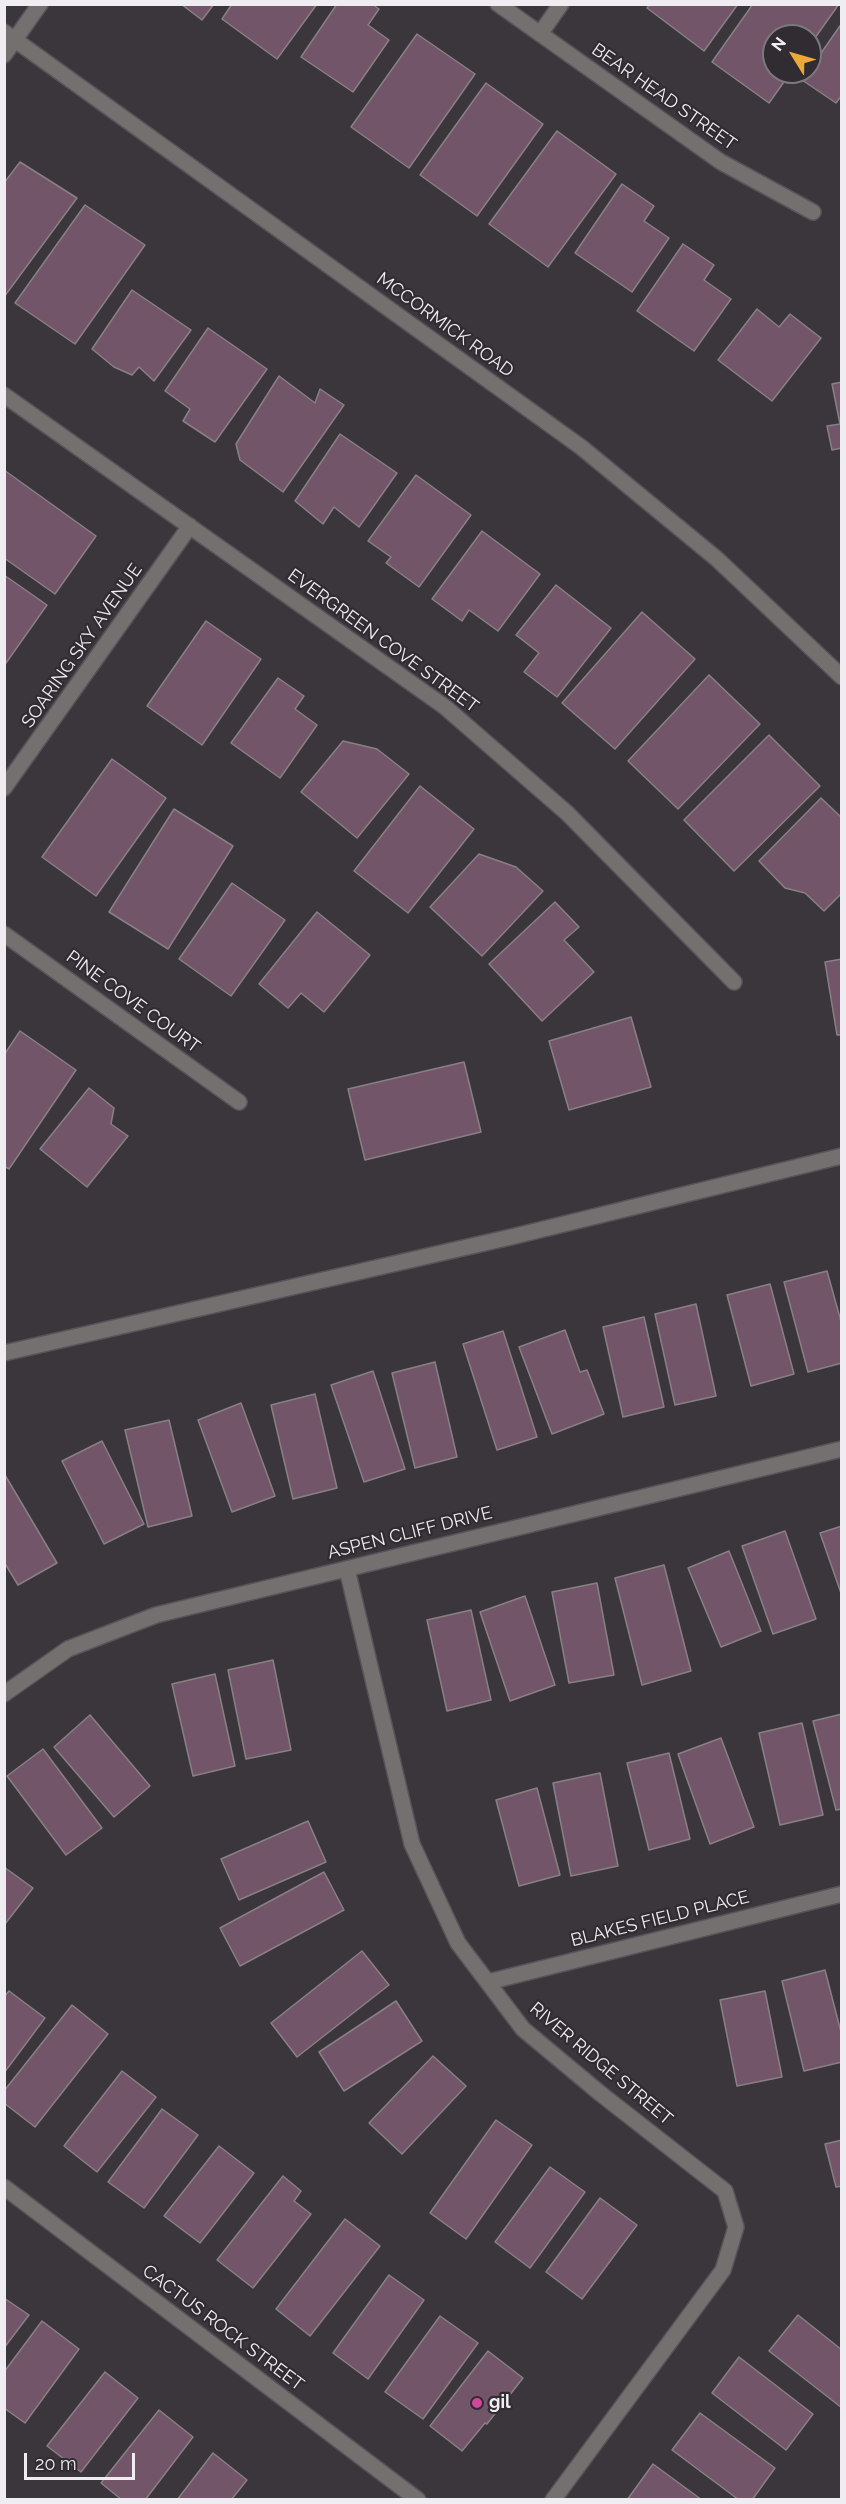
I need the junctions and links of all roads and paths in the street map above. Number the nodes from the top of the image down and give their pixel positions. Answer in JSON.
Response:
{"nodes":[{"id":1,"x":40,"y":4,"type":"edge"},
{"id":2,"x":498,"y":4,"type":"edge"},
{"id":3,"x":561,"y":4,"type":"edge"},
{"id":4,"x":540,"y":34,"type":"junction"},
{"id":5,"x":10,"y":36,"type":"edge"},
{"id":6,"x":4,"y":55,"type":"edge"},
{"id":7,"x":813,"y":213,"type":"dead end"},
{"id":8,"x":4,"y":395,"type":"edge"},
{"id":9,"x":190,"y":526,"type":"junction"},
{"id":10,"x":842,"y":677,"type":"edge"},
{"id":11,"x":4,"y":788,"type":"edge"},
{"id":12,"x":4,"y":934,"type":"edge"},
{"id":13,"x":734,"y":981,"type":"dead end"},
{"id":14,"x":238,"y":1102,"type":"dead end"},
{"id":15,"x":842,"y":1156,"type":"edge"},
{"id":16,"x":4,"y":1353,"type":"edge"},
{"id":17,"x":842,"y":1449,"type":"edge"},
{"id":18,"x":347,"y":1569,"type":"junction"},
{"id":19,"x":4,"y":1694,"type":"edge"},
{"id":20,"x":842,"y":1894,"type":"edge"},
{"id":21,"x":488,"y":1982,"type":"junction"},
{"id":22,"x":4,"y":2187,"type":"edge"},
{"id":23,"x":418,"y":2499,"type":"edge"},
{"id":24,"x":552,"y":2499,"type":"edge"}],
"edges":[{"from":1,"to":5,"type":"street"},
{"from":2,"to":4,"type":"street","name":"BEAR HEAD STREET"},
{"from":3,"to":4,"type":"street"},
{"from":4,"to":7,"type":"street","name":"BEAR HEAD STREET"},
{"from":5,"to":6,"type":"street"},
{"from":5,"to":10,"type":"street","name":"MCCORMICK ROAD"},
{"from":8,"to":9,"type":"street","name":"EVERGREEN COVE STREET"},
{"from":9,"to":11,"type":"street","name":"SOARING SKY AVENUE"},
{"from":9,"to":13,"type":"street","name":"EVERGREEN COVE STREET"},
{"from":12,"to":14,"type":"street","name":"PINE COVE COURT"},
{"from":15,"to":16,"type":"street"},
{"from":17,"to":18,"type":"street","name":"ASPEN CLIFF DRIVE"},
{"from":18,"to":19,"type":"street","name":"ASPEN CLIFF DRIVE"},
{"from":18,"to":21,"type":"street","name":"RIVER RIDGE STREET"},
{"from":20,"to":21,"type":"street","name":"BLAKES FIELD PLACE"},
{"from":21,"to":24,"type":"street","name":"RIVER RIDGE STREET"},
{"from":22,"to":23,"type":"street","name":"CACTUS ROCK STREET"}]}
